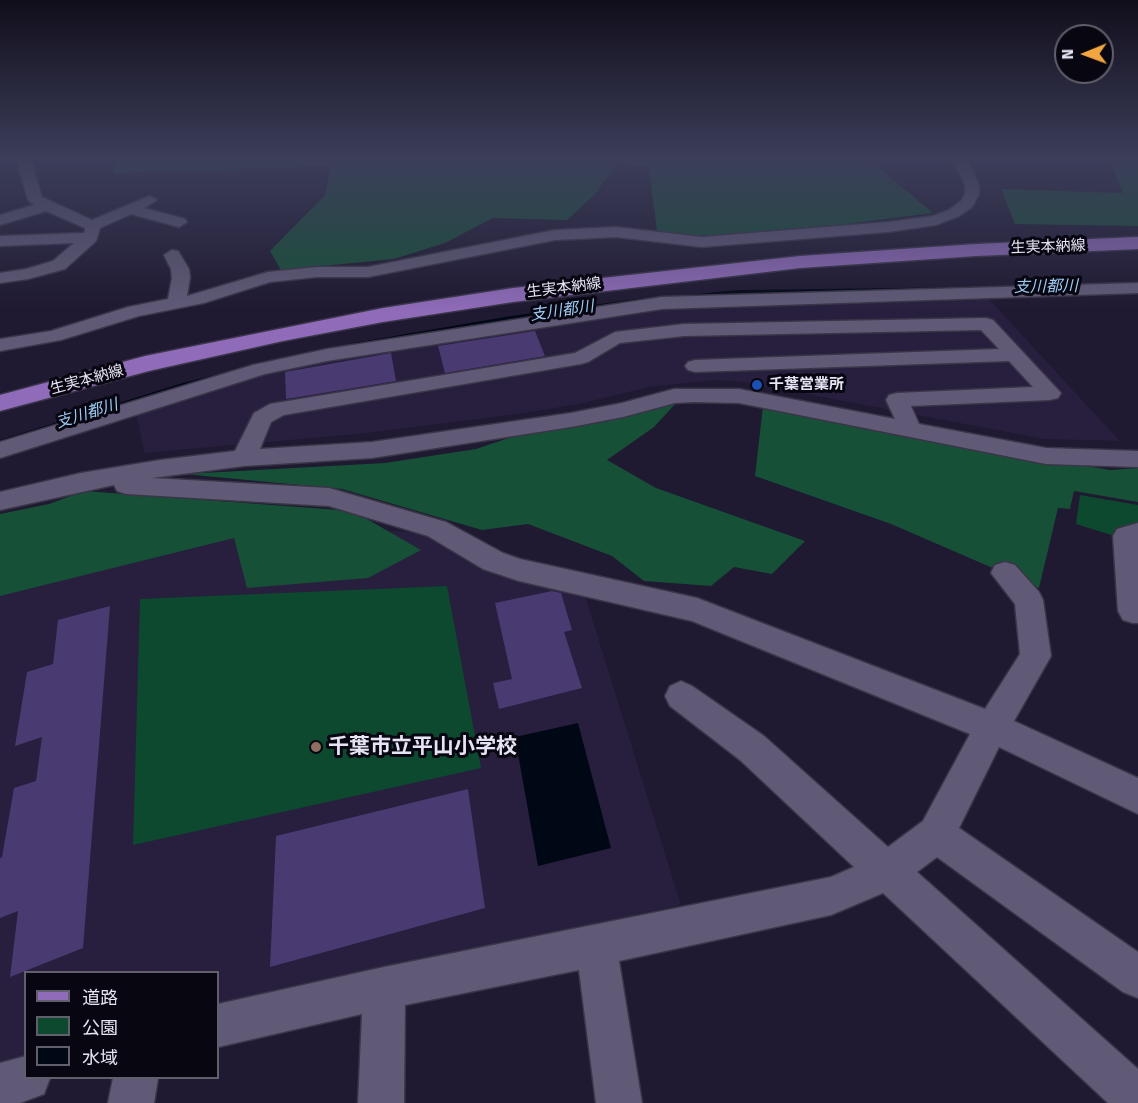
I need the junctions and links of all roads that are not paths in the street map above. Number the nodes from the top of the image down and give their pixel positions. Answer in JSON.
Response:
{"nodes":[{"id":1,"x":35,"y":209,"type":"edge"},
{"id":2,"x":52,"y":209,"type":"edge"},
{"id":3,"x":130,"y":209,"type":"edge"},
{"id":4,"x":132,"y":209,"type":"edge"},
{"id":5,"x":959,"y":209,"type":"edge"},
{"id":6,"x":0,"y":220,"type":"edge"},
{"id":7,"x":179,"y":222,"type":"dead end"},
{"id":8,"x":91,"y":232,"type":"junction"},
{"id":9,"x":1138,"y":232,"type":"edge"},
{"id":10,"x":0,"y":241,"type":"edge"},
{"id":11,"x":1138,"y":243,"type":"edge"},
{"id":12,"x":172,"y":255,"type":"dead end"},
{"id":13,"x":0,"y":279,"type":"edge"},
{"id":14,"x":1138,"y":288,"type":"edge"},
{"id":15,"x":176,"y":303,"type":"junction"},
{"id":16,"x":0,"y":345,"type":"edge"},
{"id":17,"x":1014,"y":355,"type":"junction"},
{"id":18,"x":695,"y":366,"type":"dead end"},
{"id":19,"x":0,"y":386,"type":"edge"},
{"id":20,"x":0,"y":403,"type":"edge"},
{"id":21,"x":910,"y":428,"type":"junction"},
{"id":22,"x":0,"y":450,"type":"edge"},
{"id":23,"x":244,"y":458,"type":"junction"},
{"id":24,"x":1138,"y":459,"type":"edge"},
{"id":25,"x":81,"y":482,"type":"junction"},
{"id":26,"x":0,"y":501,"type":"edge"},
{"id":27,"x":1138,"y":533,"type":"edge"},
{"id":28,"x":1005,"y":573,"type":"dead end"},
{"id":29,"x":1138,"y":611,"type":"edge"},
{"id":30,"x":681,"y":696,"type":"dead end"},
{"id":31,"x":992,"y":727,"type":"junction"},
{"id":32,"x":1138,"y":796,"type":"edge"},
{"id":33,"x":936,"y":834,"type":"junction"},
{"id":34,"x":888,"y":872,"type":"junction"},
{"id":35,"x":596,"y":946,"type":"junction"},
{"id":36,"x":1138,"y":978,"type":"edge"},
{"id":37,"x":384,"y":988,"type":"junction"},
{"id":38,"x":219,"y":1026,"type":"edge"},
{"id":39,"x":24,"y":1078,"type":"edge"},
{"id":40,"x":136,"y":1079,"type":"edge"},
{"id":41,"x":0,"y":1086,"type":"edge"},
{"id":42,"x":1138,"y":1100,"type":"edge"},
{"id":43,"x":131,"y":1103,"type":"edge"},
{"id":44,"x":381,"y":1103,"type":"edge"},
{"id":45,"x":618,"y":1103,"type":"edge"}],
"edges":[{"from":1,"to":6,"type":"street"},
{"from":2,"to":8,"type":"street"},
{"from":3,"to":8,"type":"street"},
{"from":4,"to":7,"type":"street"},
{"from":5,"to":15,"type":"street"},
{"from":8,"to":10,"type":"street"},
{"from":8,"to":13,"type":"street"},
{"from":9,"to":19,"type":"main road","name":"生実本納線"},
{"from":11,"to":20,"type":"main road","name":"生実本納線"},
{"from":12,"to":15,"type":"street"},
{"from":14,"to":22,"type":"street"},
{"from":15,"to":16,"type":"street"},
{"from":17,"to":18,"type":"street"},
{"from":17,"to":21,"type":"street"},
{"from":17,"to":23,"type":"street"},
{"from":21,"to":23,"type":"street"},
{"from":21,"to":24,"type":"street"},
{"from":23,"to":25,"type":"street"},
{"from":25,"to":26,"type":"street"},
{"from":25,"to":31,"type":"street"},
{"from":27,"to":29,"type":"street"},
{"from":28,"to":31,"type":"street"},
{"from":30,"to":34,"type":"street"},
{"from":31,"to":32,"type":"street"},
{"from":31,"to":33,"type":"street"},
{"from":33,"to":34,"type":"street"},
{"from":33,"to":36,"type":"street"},
{"from":34,"to":35,"type":"street"},
{"from":34,"to":42,"type":"street"},
{"from":35,"to":37,"type":"street"},
{"from":35,"to":45,"type":"street"},
{"from":37,"to":38,"type":"street"},
{"from":37,"to":44,"type":"street"},
{"from":39,"to":41,"type":"street"},
{"from":40,"to":43,"type":"street"}]}
